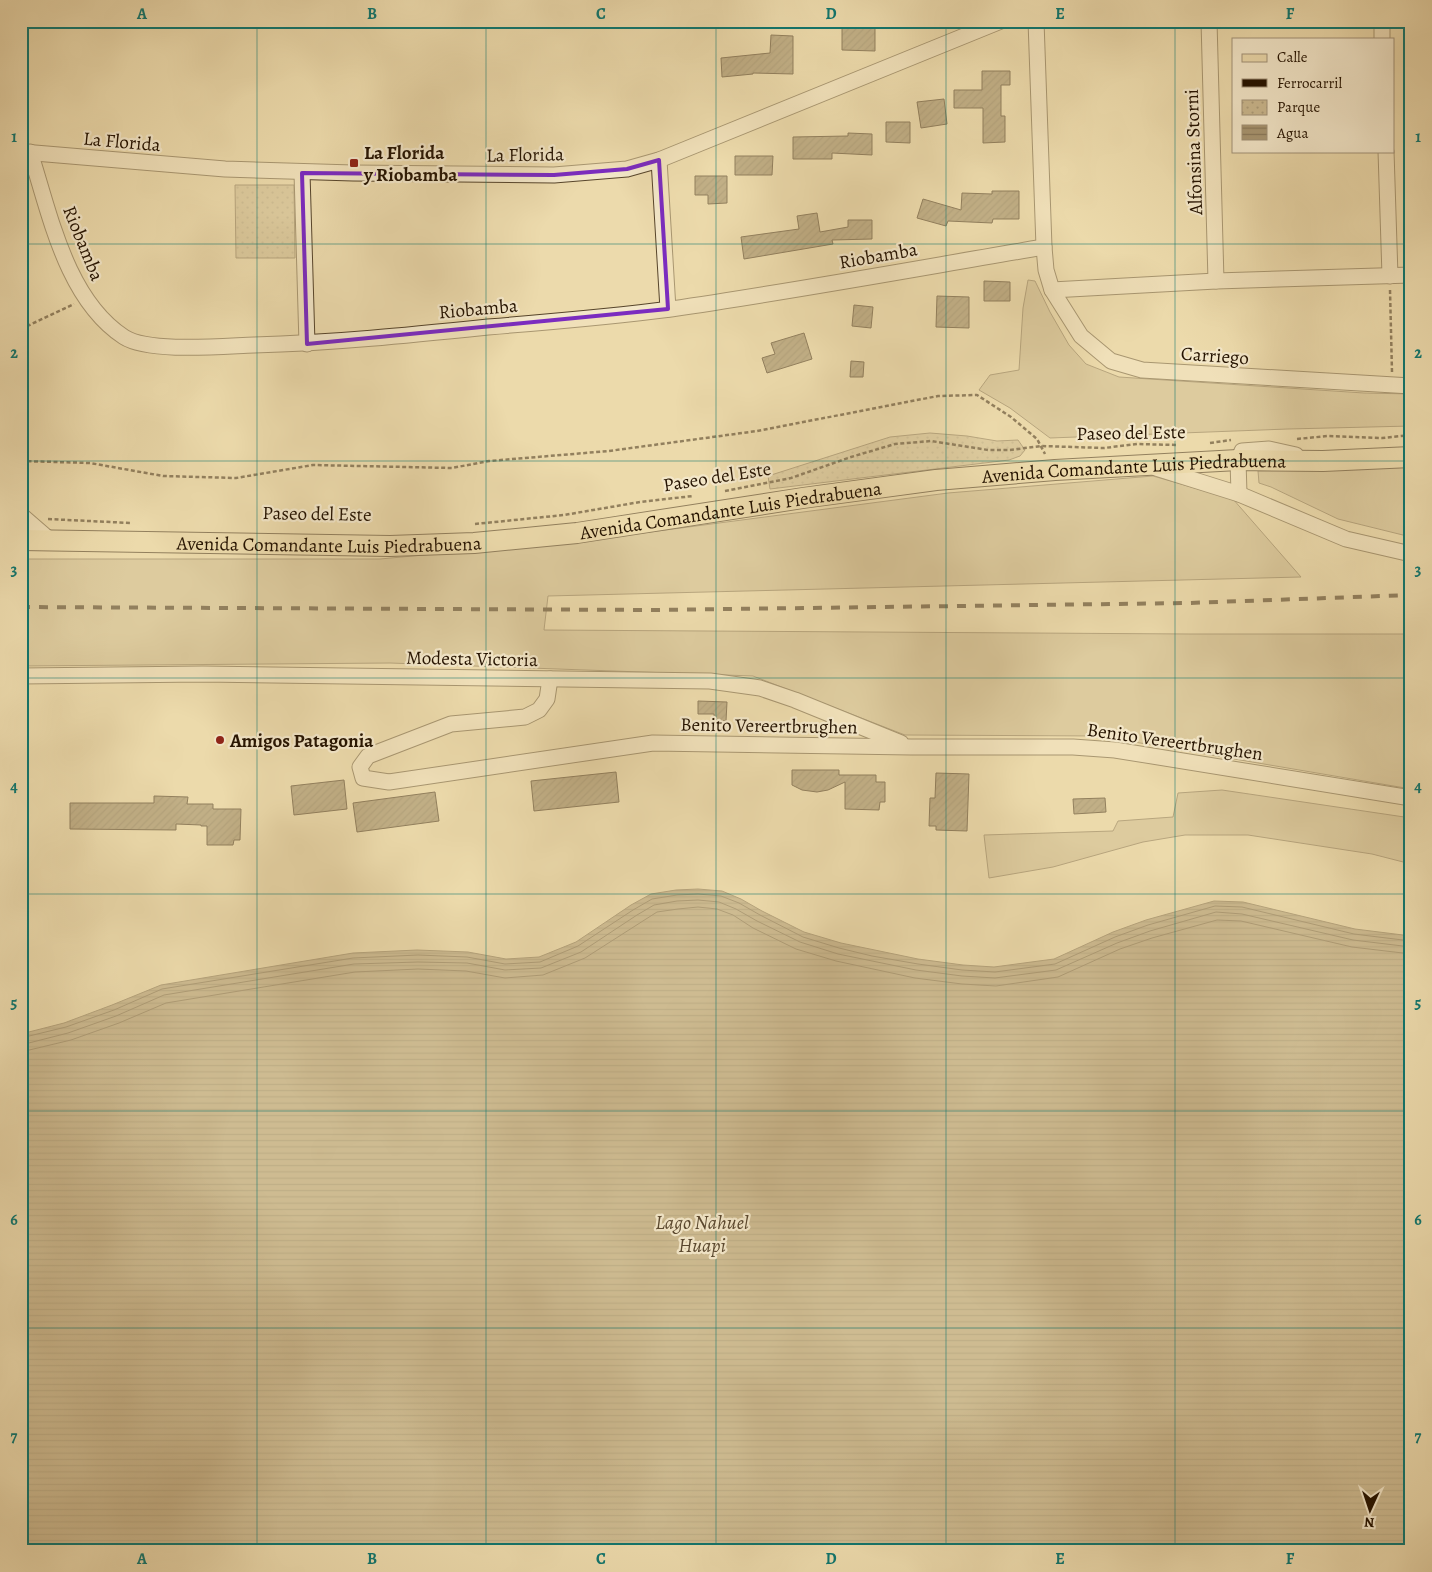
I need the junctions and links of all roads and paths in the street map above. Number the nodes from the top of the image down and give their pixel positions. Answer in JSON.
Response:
{"nodes":[{"id":1,"x":1001,"y":21,"type":"edge"},
{"id":2,"x":1036,"y":21,"type":"edge"},
{"id":3,"x":1209,"y":21,"type":"edge"},
{"id":4,"x":1382,"y":21,"type":"edge"},
{"id":5,"x":1382,"y":38,"type":"edge"},
{"id":6,"x":26,"y":152,"type":"edge"},
{"id":7,"x":1386,"y":152,"type":"edge"},
{"id":8,"x":659,"y":160,"type":"junction"},
{"id":9,"x":302,"y":173,"type":"junction"},
{"id":10,"x":1044,"y":247,"type":"junction"},
{"id":11,"x":1411,"y":275,"type":"edge"},
{"id":12,"x":1390,"y":276,"type":"junction"},
{"id":13,"x":1216,"y":282,"type":"junction"},
{"id":14,"x":1052,"y":290,"type":"junction"},
{"id":15,"x":86,"y":299,"type":"junction"},
{"id":16,"x":668,"y":309,"type":"junction"},
{"id":17,"x":21,"y":329,"type":"edge"},
{"id":18,"x":307,"y":344,"type":"junction"},
{"id":19,"x":1392,"y":386,"type":"junction"},
{"id":20,"x":1411,"y":386,"type":"edge"},
{"id":21,"x":1411,"y":434,"type":"edge"},
{"id":22,"x":1292,"y":439,"type":"dead end"},
{"id":23,"x":1232,"y":440,"type":"dead end"},
{"id":24,"x":1203,"y":444,"type":"dead end"},
{"id":25,"x":1184,"y":445,"type":"dead end"},
{"id":26,"x":1041,"y":446,"type":"junction"},
{"id":27,"x":1411,"y":457,"type":"edge"},
{"id":28,"x":1238,"y":460,"type":"junction"},
{"id":29,"x":21,"y":461,"type":"edge"},
{"id":30,"x":1147,"y":465,"type":"junction"},
{"id":31,"x":1055,"y":470,"type":"junction"},
{"id":32,"x":721,"y":492,"type":"dead end"},
{"id":33,"x":1239,"y":494,"type":"junction"},
{"id":34,"x":694,"y":496,"type":"dead end"},
{"id":35,"x":24,"y":517,"type":"edge"},
{"id":36,"x":130,"y":523,"type":"dead end"},
{"id":37,"x":472,"y":524,"type":"dead end"},
{"id":38,"x":21,"y":540,"type":"edge"},
{"id":39,"x":51,"y":541,"type":"junction"},
{"id":40,"x":1411,"y":554,"type":"edge"},
{"id":41,"x":21,"y":676,"type":"edge"},
{"id":42,"x":550,"y":679,"type":"junction"},
{"id":43,"x":911,"y":747,"type":"junction"},
{"id":44,"x":1411,"y":798,"type":"edge"}],
"edges":[{"from":1,"to":8,"type":"street","name":"La Florida"},
{"from":2,"to":10,"type":"street","name":"Carriego"},
{"from":3,"to":13,"type":"street","name":"Alfonsina Storni"},
{"from":4,"to":5,"type":"street"},
{"from":6,"to":9,"type":"street","name":"La Florida"},
{"from":6,"to":15,"type":"street","name":"Riobamba"},
{"from":7,"to":12,"type":"street"},
{"from":8,"to":9,"type":"street","name":"La Florida"},
{"from":8,"to":16,"type":"street"},
{"from":9,"to":18,"type":"street"},
{"from":10,"to":14,"type":"street","name":"Carriego"},
{"from":10,"to":16,"type":"street","name":"Riobamba"},
{"from":11,"to":12,"type":"street"},
{"from":12,"to":13,"type":"street"},
{"from":12,"to":19,"type":"path"},
{"from":13,"to":14,"type":"street"},
{"from":14,"to":19,"type":"street","name":"Carriego"},
{"from":15,"to":17,"type":"path"},
{"from":15,"to":18,"type":"street","name":"Riobamba"},
{"from":16,"to":18,"type":"street","name":"Riobamba"},
{"from":19,"to":20,"type":"street","name":"Carriego"},
{"from":21,"to":22,"type":"path"},
{"from":23,"to":24,"type":"path","name":"Paseo del Este"},
{"from":25,"to":26,"type":"path","name":"Paseo del Este"},
{"from":26,"to":29,"type":"path"},
{"from":26,"to":31,"type":"path"},
{"from":26,"to":32,"type":"path","name":"Paseo del Este"},
{"from":27,"to":28,"type":"main road","name":"Avenida Comandante Luis Piedrabuena"},
{"from":28,"to":30,"type":"main road","name":"Avenida Comandante Luis Piedrabuena"},
{"from":28,"to":33,"type":"street"},
{"from":30,"to":31,"type":"main road","name":"Avenida Comandante Luis Piedrabuena"},
{"from":30,"to":33,"type":"street"},
{"from":31,"to":39,"type":"main road","name":"Avenida Comandante Luis Piedrabuena"},
{"from":33,"to":40,"type":"street"},
{"from":34,"to":37,"type":"path","name":"Paseo del Este"},
{"from":35,"to":36,"type":"path"},
{"from":35,"to":39,"type":"street"},
{"from":38,"to":39,"type":"main road","name":"Avenida Comandante Luis Piedrabuena"},
{"from":41,"to":42,"type":"street","name":"Modesta Victoria"},
{"from":42,"to":43,"type":"street","name":"Modesta Victoria"},
{"from":42,"to":43,"type":"street","name":"Benito Vereertbrughen"},
{"from":43,"to":44,"type":"street","name":"Benito Vereertbrughen"}]}
